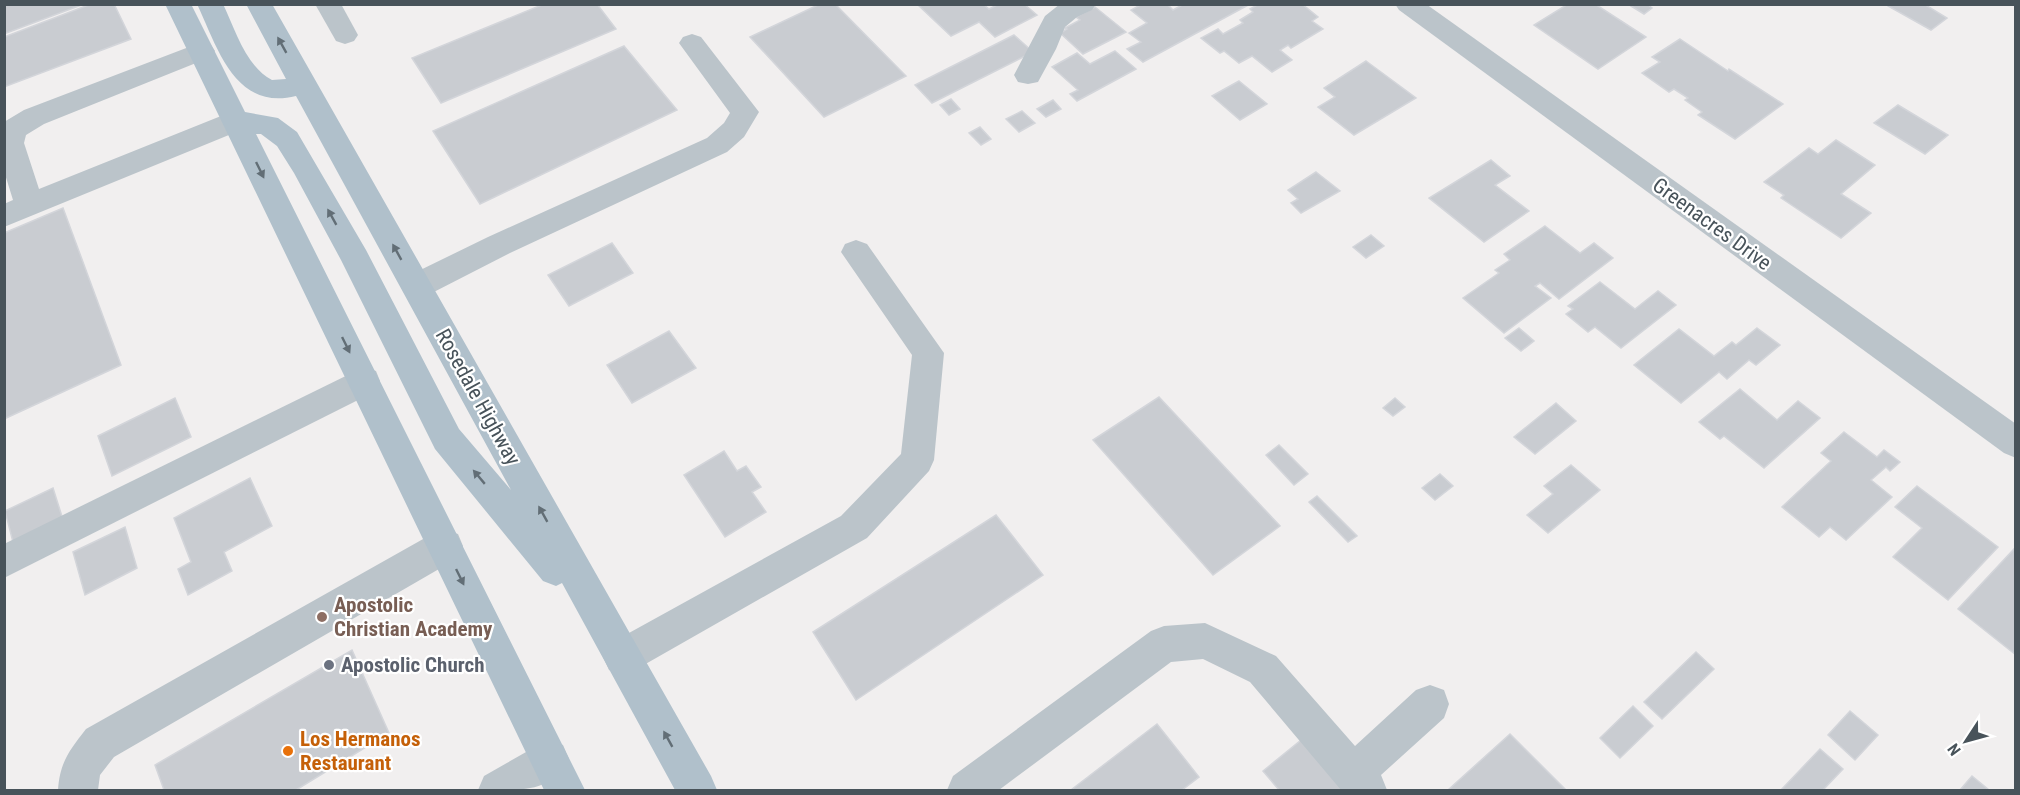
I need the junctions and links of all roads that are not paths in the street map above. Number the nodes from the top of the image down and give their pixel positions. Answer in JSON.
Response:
{"nodes":[{"id":1,"x":178,"y":4,"type":"edge"},
{"id":2,"x":210,"y":4,"type":"edge"},
{"id":3,"x":260,"y":4,"type":"edge"},
{"id":4,"x":1083,"y":4,"type":"edge"},
{"id":5,"x":1408,"y":4,"type":"edge"},
{"id":6,"x":328,"y":5,"type":"edge"},
{"id":7,"x":345,"y":35,"type":"dead end"},
{"id":8,"x":692,"y":43,"type":"dead end"},
{"id":9,"x":202,"y":51,"type":"junction"},
{"id":10,"x":1028,"y":75,"type":"dead end"},
{"id":11,"x":304,"y":84,"type":"junction"},
{"id":12,"x":236,"y":121,"type":"junction"},
{"id":13,"x":17,"y":211,"type":"edge"},
{"id":14,"x":856,"y":252,"type":"dead end"},
{"id":15,"x":417,"y":286,"type":"junction"},
{"id":16,"x":364,"y":381,"type":"junction"},
{"id":17,"x":2016,"y":443,"type":"edge"},
{"id":18,"x":445,"y":546,"type":"junction"},
{"id":19,"x":4,"y":562,"type":"edge"},
{"id":20,"x":616,"y":646,"type":"junction"},
{"id":21,"x":1430,"y":704,"type":"dead end"},
{"id":22,"x":557,"y":775,"type":"edge"},
{"id":23,"x":1360,"y":782,"type":"edge"},
{"id":24,"x":78,"y":790,"type":"edge"},
{"id":25,"x":498,"y":790,"type":"edge"},
{"id":26,"x":697,"y":790,"type":"edge"},
{"id":27,"x":967,"y":790,"type":"edge"}],
"edges":[{"from":1,"to":9,"type":"main road"},
{"from":2,"to":11,"type":"main road"},
{"from":11,"to":3,"type":"main road","name":"Rosedale Highway","one_way":true},
{"from":4,"to":10,"type":"street"},
{"from":5,"to":17,"type":"street","name":"Greenacres Drive"},
{"from":6,"to":7,"type":"street"},
{"from":8,"to":15,"type":"street"},
{"from":9,"to":12,"type":"main road"},
{"from":9,"to":13,"type":"street"},
{"from":15,"to":11,"type":"main road","name":"Rosedale Highway","one_way":true},
{"from":12,"to":13,"type":"street"},
{"from":12,"to":16,"type":"main road","one_way":true},
{"from":20,"to":12,"type":"main road","one_way":true},
{"from":14,"to":20,"type":"street"},
{"from":20,"to":15,"type":"main road","name":"Rosedale Highway","one_way":true},
{"from":16,"to":18,"type":"main road"},
{"from":16,"to":19,"type":"street"},
{"from":18,"to":22,"type":"main road","one_way":true},
{"from":18,"to":24,"type":"street"},
{"from":26,"to":20,"type":"main road","name":"Rosedale Highway","one_way":true},
{"from":21,"to":23,"type":"street"},
{"from":22,"to":25,"type":"street"},
{"from":23,"to":27,"type":"street"}]}
